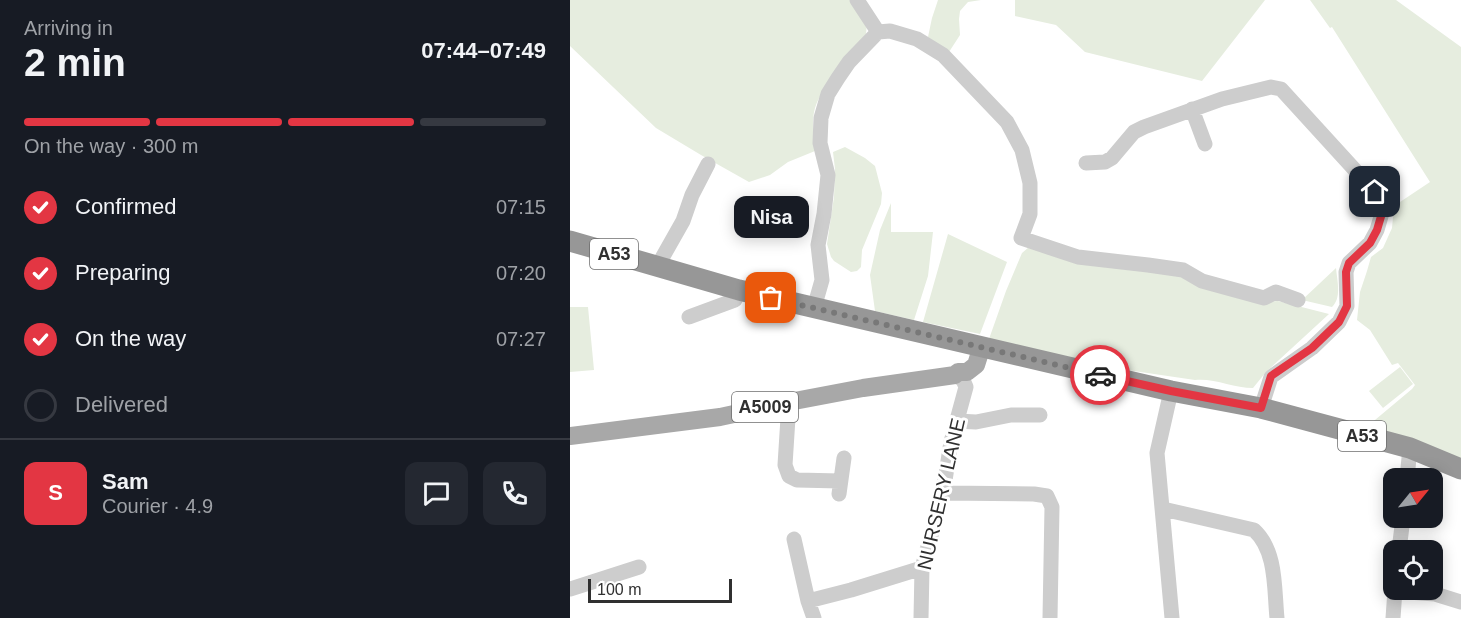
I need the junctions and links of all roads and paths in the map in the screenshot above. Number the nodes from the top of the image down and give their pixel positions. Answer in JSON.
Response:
{"nodes":[{"id":1,"x":856,"y":0,"type":"edge"},
{"id":2,"x":878,"y":32,"type":"junction"},
{"id":3,"x":1192,"y":109,"type":"junction"},
{"id":4,"x":1205,"y":144,"type":"dead end"},
{"id":5,"x":1086,"y":164,"type":"dead end"},
{"id":6,"x":708,"y":171,"type":"dead end"},
{"id":7,"x":570,"y":241,"type":"edge"},
{"id":8,"x":657,"y":267,"type":"junction"},
{"id":9,"x":739,"y":290,"type":"junction"},
{"id":10,"x":1298,"y":300,"type":"dead end"},
{"id":11,"x":814,"y":308,"type":"junction"},
{"id":12,"x":689,"y":317,"type":"dead end"},
{"id":13,"x":959,"y":341,"type":"junction"},
{"id":14,"x":982,"y":346,"type":"junction"},
{"id":15,"x":957,"y":373,"type":"junction"},
{"id":16,"x":1171,"y":391,"type":"junction"},
{"id":17,"x":789,"y":402,"type":"junction"},
{"id":18,"x":1261,"y":408,"type":"junction"},
{"id":19,"x":1040,"y":415,"type":"dead end"},
{"id":20,"x":957,"y":421,"type":"junction"},
{"id":21,"x":570,"y":436,"type":"edge"},
{"id":22,"x":1410,"y":448,"type":"junction"},
{"id":23,"x":844,"y":458,"type":"dead end"},
{"id":24,"x":1408,"y":468,"type":"edge"},
{"id":25,"x":1461,"y":469,"type":"edge"},
{"id":26,"x":943,"y":493,"type":"junction"},
{"id":27,"x":1163,"y":508,"type":"junction"},
{"id":28,"x":794,"y":539,"type":"dead end"},
{"id":29,"x":639,"y":567,"type":"dead end"},
{"id":30,"x":922,"y":568,"type":"junction"},
{"id":31,"x":570,"y":589,"type":"edge"},
{"id":32,"x":1443,"y":596,"type":"edge"},
{"id":33,"x":1394,"y":600,"type":"edge"},
{"id":34,"x":808,"y":601,"type":"junction"},
{"id":35,"x":1461,"y":602,"type":"edge"},
{"id":36,"x":814,"y":618,"type":"edge"},
{"id":37,"x":921,"y":618,"type":"edge"},
{"id":38,"x":1050,"y":618,"type":"edge"},
{"id":39,"x":1172,"y":618,"type":"edge"},
{"id":40,"x":1277,"y":618,"type":"edge"},
{"id":41,"x":1393,"y":618,"type":"edge"}],
"edges":[{"from":1,"to":2,"type":"street"},
{"from":2,"to":10,"type":"street"},
{"from":2,"to":11,"type":"street"},
{"from":3,"to":4,"type":"street"},
{"from":3,"to":5,"type":"street"},
{"from":3,"to":18,"type":"street"},
{"from":6,"to":8,"type":"street"},
{"from":7,"to":8,"type":"highway","number":"A53"},
{"from":8,"to":9,"type":"highway","number":"A53"},
{"from":9,"to":11,"type":"highway","number":"A53"},
{"from":9,"to":12,"type":"street"},
{"from":11,"to":13,"type":"highway","number":"A53"},
{"from":13,"to":14,"type":"highway","number":"A53"},
{"from":13,"to":15,"type":"main road"},
{"from":14,"to":15,"type":"main road","number":"A5009"},
{"from":14,"to":16,"type":"highway","number":"A53"},
{"from":15,"to":17,"type":"main road","number":"A5009"},
{"from":15,"to":20,"type":"street","name":"NURSERY LANE"},
{"from":16,"to":18,"type":"highway","number":"A53"},
{"from":16,"to":27,"type":"street"},
{"from":17,"to":21,"type":"main road","number":"A5009"},
{"from":17,"to":23,"type":"street"},
{"from":18,"to":22,"type":"highway","number":"A53"},
{"from":19,"to":20,"type":"street"},
{"from":20,"to":26,"type":"street","name":"NURSERY LANE"},
{"from":22,"to":24,"type":"street"},
{"from":22,"to":25,"type":"highway","number":"A53"},
{"from":26,"to":30,"type":"street","name":"NURSERY LANE"},
{"from":26,"to":38,"type":"street"},
{"from":27,"to":39,"type":"street"},
{"from":27,"to":40,"type":"street"},
{"from":28,"to":34,"type":"street"},
{"from":29,"to":31,"type":"street"},
{"from":30,"to":34,"type":"street"},
{"from":30,"to":37,"type":"street","name":"NURSERY LANE"},
{"from":32,"to":35,"type":"street"},
{"from":33,"to":41,"type":"street"},
{"from":34,"to":36,"type":"street"}]}
